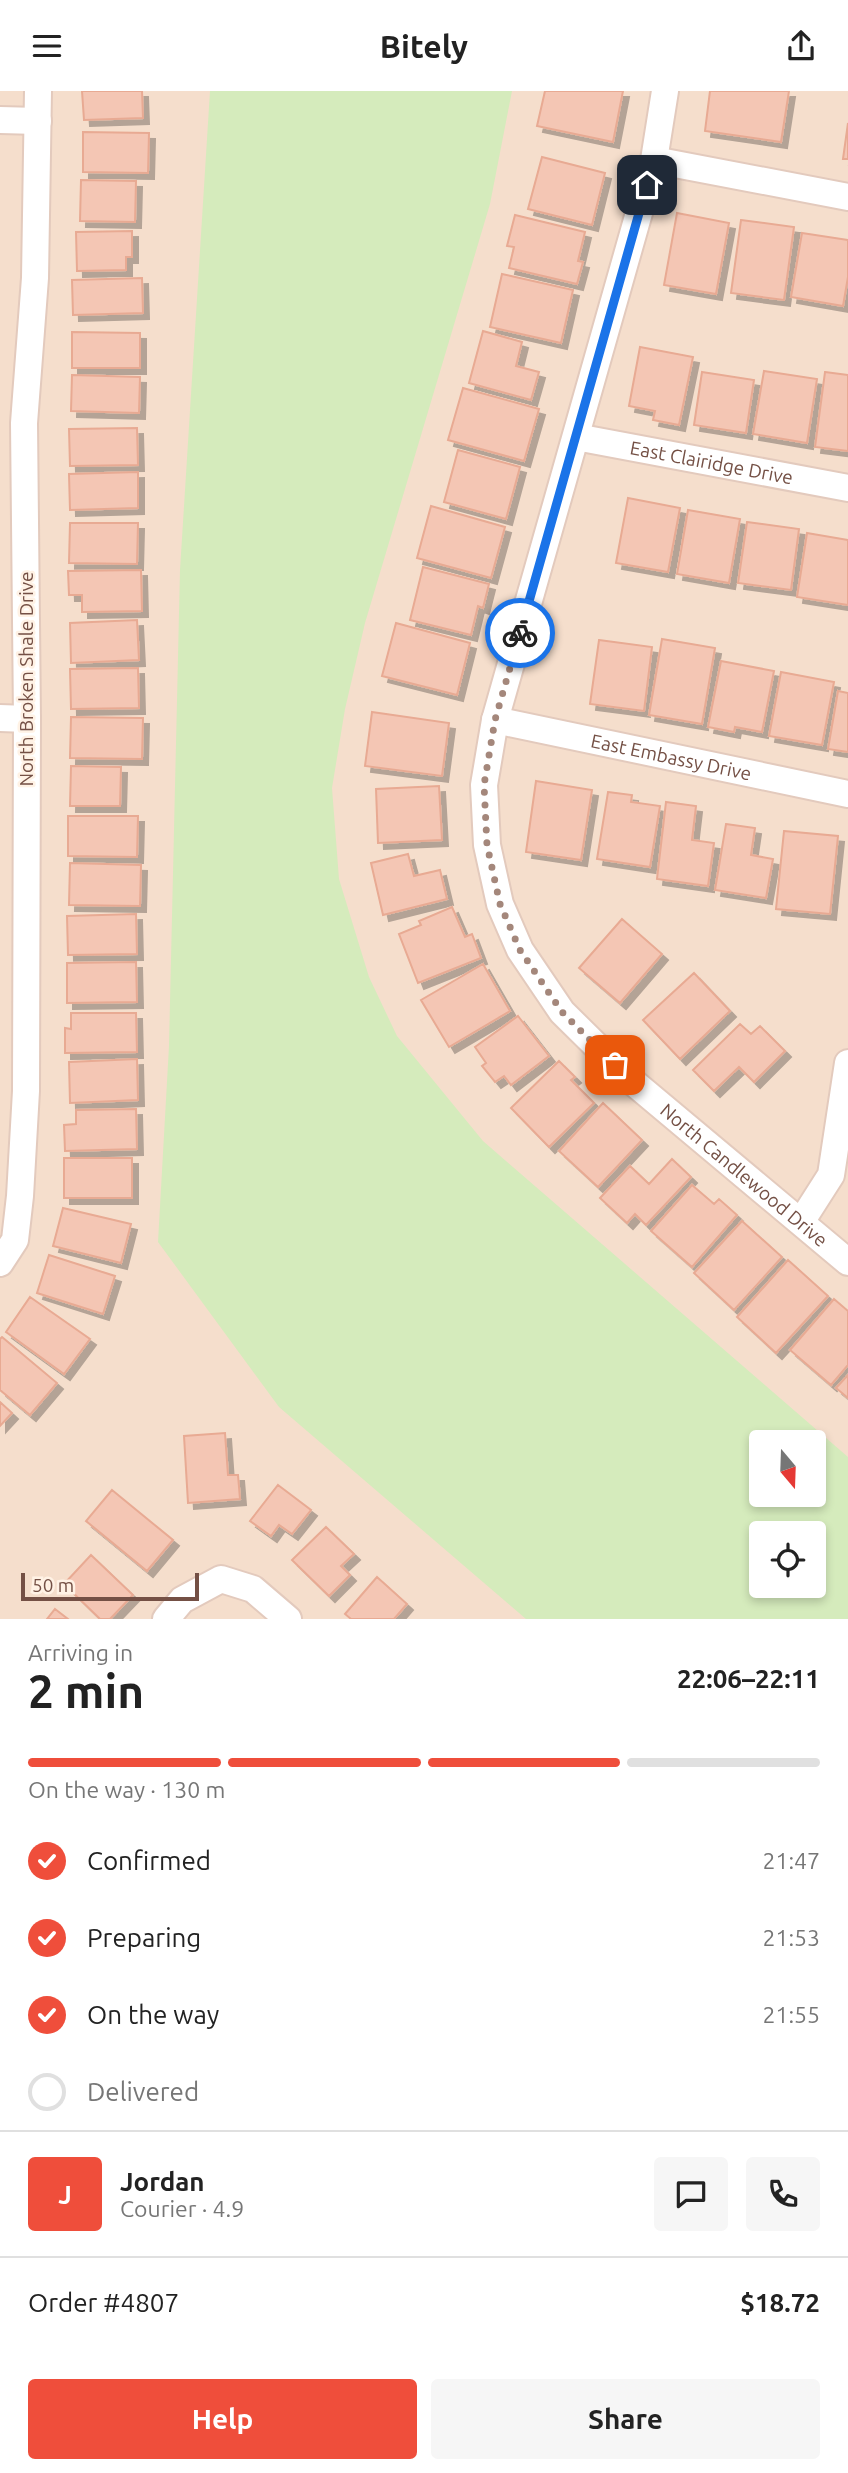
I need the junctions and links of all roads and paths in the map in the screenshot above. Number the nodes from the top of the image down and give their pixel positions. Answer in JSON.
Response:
{"nodes":[{"id":1,"x":38,"y":91,"type":"edge"},
{"id":2,"x":665,"y":91,"type":"edge"},
{"id":3,"x":0,"y":120,"type":"edge"},
{"id":4,"x":38,"y":121,"type":"junction"},
{"id":5,"x":654,"y":160,"type":"junction"},
{"id":6,"x":848,"y":197,"type":"edge"},
{"id":7,"x":12,"y":422,"type":"edge"},
{"id":8,"x":576,"y":437,"type":"junction"},
{"id":9,"x":848,"y":488,"type":"edge"},
{"id":10,"x":0,"y":718,"type":"edge"},
{"id":11,"x":27,"y":719,"type":"junction"},
{"id":12,"x":495,"y":720,"type":"junction"},
{"id":13,"x":848,"y":794,"type":"edge"},
{"id":14,"x":848,"y":1063,"type":"edge"},
{"id":15,"x":801,"y":1222,"type":"junction"},
{"id":16,"x":848,"y":1262,"type":"edge"},
{"id":17,"x":0,"y":1263,"type":"edge"},
{"id":18,"x":166,"y":1619,"type":"edge"},
{"id":19,"x":288,"y":1619,"type":"edge"}],
"edges":[{"from":1,"to":4,"type":"street","name":"North Broken Shale Drive"},
{"from":2,"to":5,"type":"street","name":"North Candlewood Drive"},
{"from":3,"to":4,"type":"street"},
{"from":4,"to":7,"type":"street","name":"North Broken Shale Drive"},
{"from":5,"to":6,"type":"street"},
{"from":5,"to":8,"type":"street","name":"North Candlewood Drive"},
{"from":7,"to":11,"type":"street","name":"North Broken Shale Drive"},
{"from":8,"to":9,"type":"street","name":"East Clairidge Drive"},
{"from":8,"to":12,"type":"street","name":"North Candlewood Drive"},
{"from":10,"to":11,"type":"street"},
{"from":11,"to":17,"type":"street","name":"North Broken Shale Drive"},
{"from":12,"to":13,"type":"street","name":"East Embassy Drive"},
{"from":12,"to":15,"type":"street","name":"North Candlewood Drive"},
{"from":14,"to":15,"type":"street"},
{"from":15,"to":16,"type":"street","name":"North Candlewood Drive"},
{"from":18,"to":19,"type":"street"}]}
